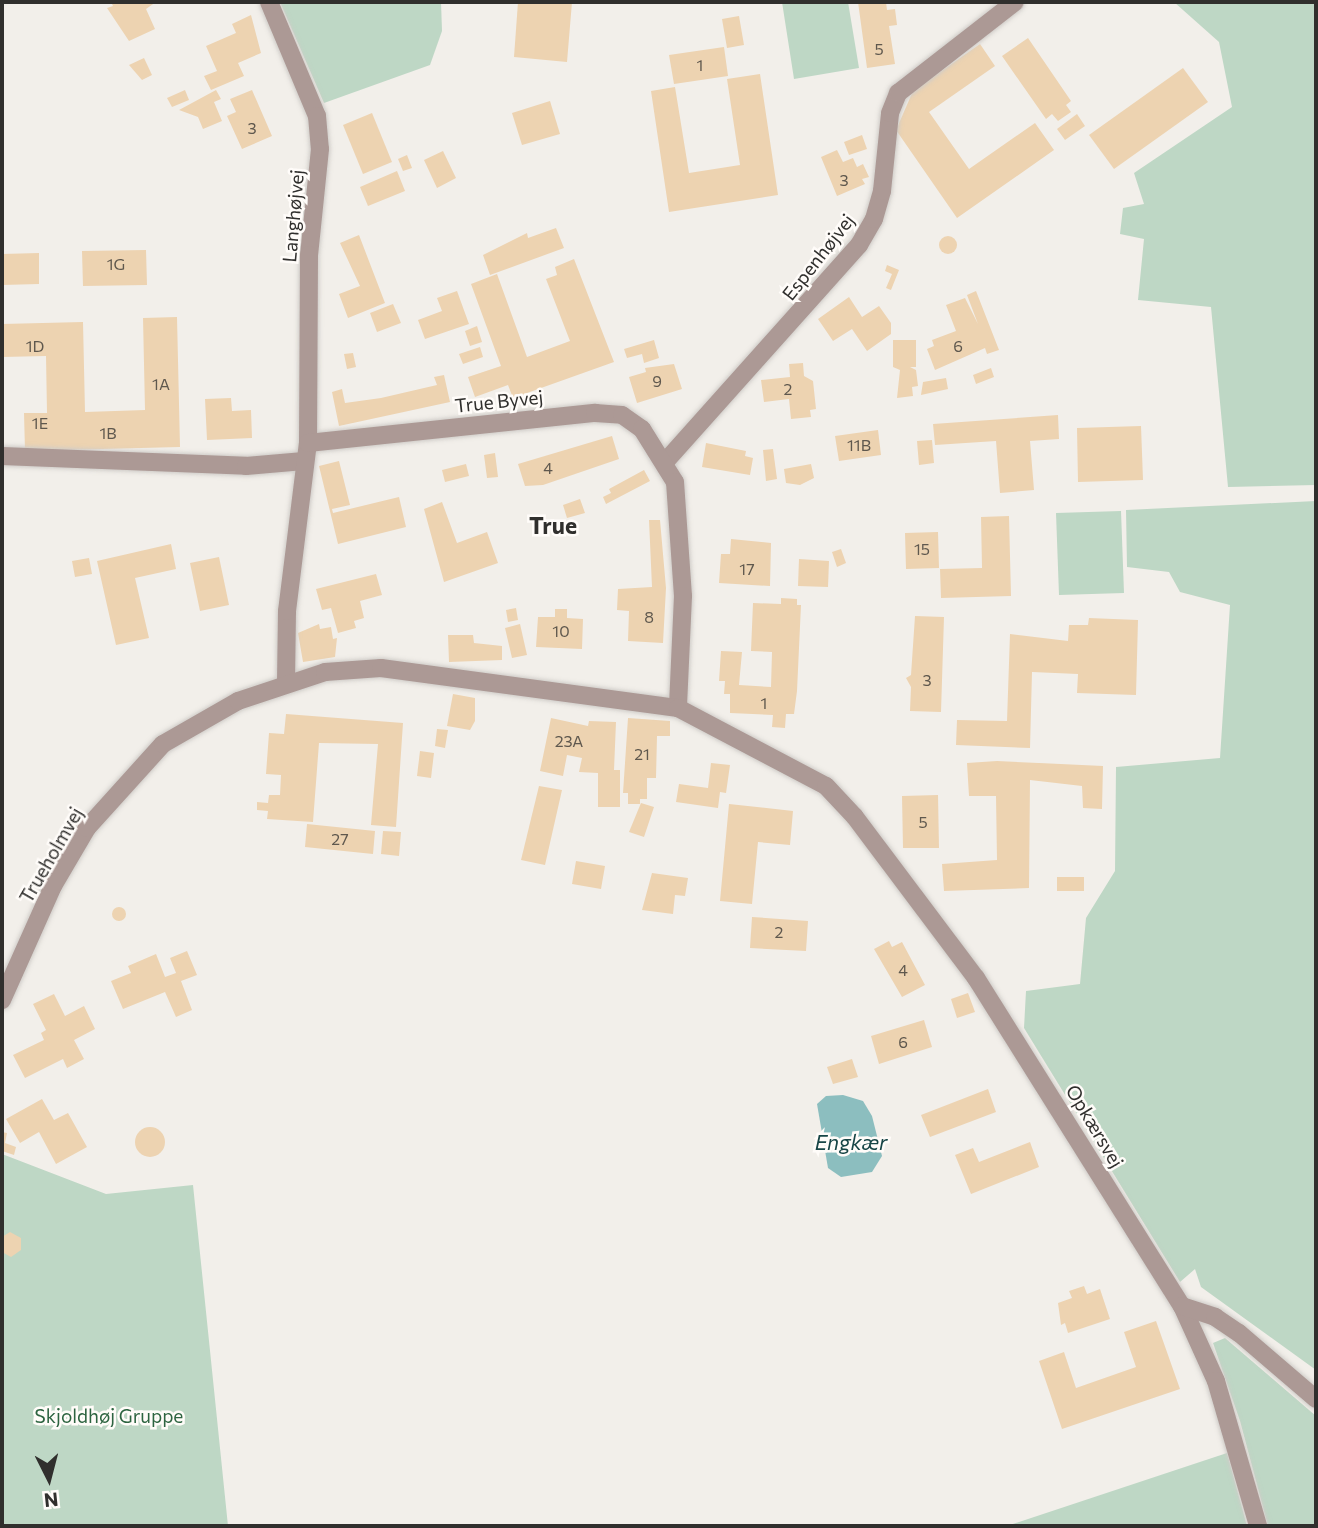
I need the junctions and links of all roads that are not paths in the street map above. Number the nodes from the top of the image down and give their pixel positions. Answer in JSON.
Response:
{"nodes":[{"id":1,"x":269,"y":2,"type":"edge"},
{"id":2,"x":1015,"y":2,"type":"edge"},
{"id":3,"x":306,"y":452,"type":"junction"},
{"id":4,"x":2,"y":456,"type":"edge"},
{"id":5,"x":665,"y":463,"type":"junction"},
{"id":6,"x":286,"y":682,"type":"junction"},
{"id":7,"x":678,"y":708,"type":"junction"},
{"id":8,"x":2,"y":1000,"type":"edge"},
{"id":9,"x":1182,"y":1307,"type":"junction"},
{"id":10,"x":1316,"y":1399,"type":"edge"},
{"id":11,"x":1258,"y":1526,"type":"edge"}],
"edges":[{"from":1,"to":3,"type":"street","name":"Langhøjvej"},
{"from":2,"to":5,"type":"street","name":"Espenhøjvej"},
{"from":3,"to":4,"type":"street"},
{"from":3,"to":5,"type":"street","name":"True Byvej"},
{"from":3,"to":6,"type":"street"},
{"from":5,"to":7,"type":"street","name":"True Byvej"},
{"from":6,"to":7,"type":"street"},
{"from":6,"to":8,"type":"street","name":"Trueholmvej"},
{"from":7,"to":9,"type":"street","name":"Opkærsvej"},
{"from":9,"to":10,"type":"street"},
{"from":9,"to":11,"type":"street","name":"Opkærsvej"}]}
